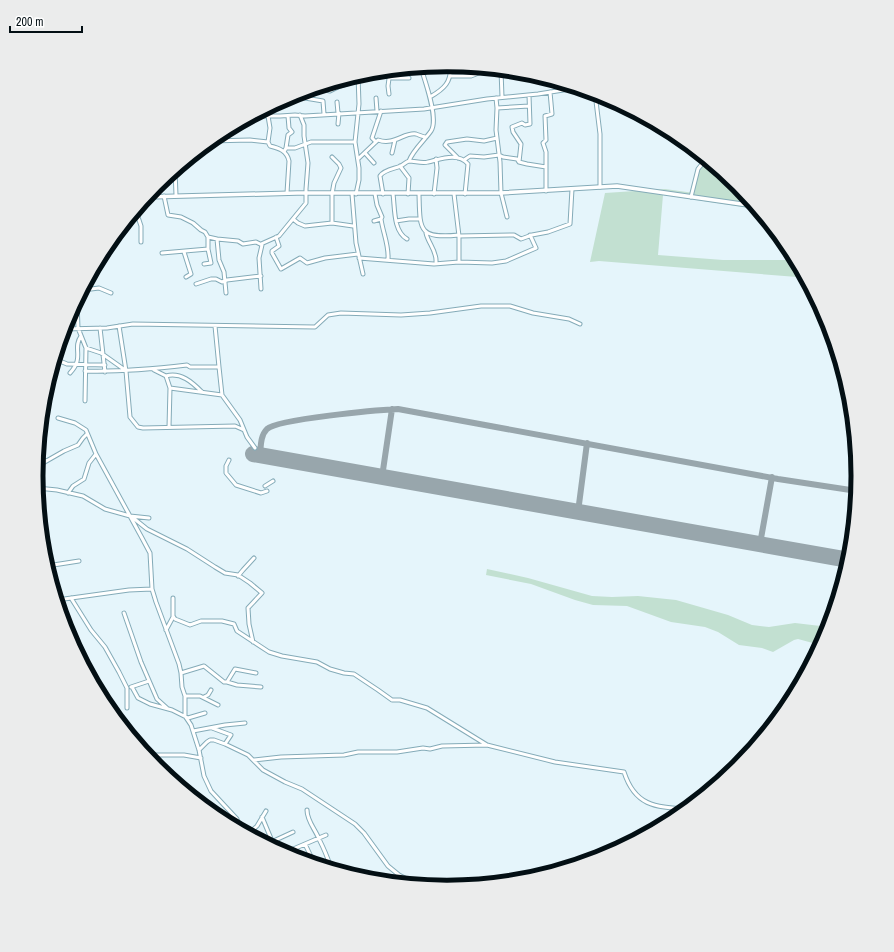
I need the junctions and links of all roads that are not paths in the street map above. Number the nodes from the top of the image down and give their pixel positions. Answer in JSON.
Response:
{"nodes":[{"id":1,"x":451,"y":72,"type":"edge"},
{"id":2,"x":423,"y":73,"type":"edge"},
{"id":3,"x":478,"y":73,"type":"edge"},
{"id":4,"x":501,"y":75,"type":"edge"},
{"id":5,"x":451,"y":76,"type":"junction"},
{"id":6,"x":389,"y":78,"type":"joint"},
{"id":7,"x":409,"y":78,"type":"dead end"},
{"id":8,"x":359,"y":82,"type":"edge"},
{"id":9,"x":565,"y":90,"type":"edge"},
{"id":10,"x":550,"y":92,"type":"junction"},
{"id":11,"x":389,"y":94,"type":"dead end"},
{"id":12,"x":529,"y":95,"type":"junction"},
{"id":13,"x":430,"y":97,"type":"junction"},
{"id":14,"x":502,"y":97,"type":"junction"},
{"id":15,"x":305,"y":98,"type":"dead end"},
{"id":16,"x":376,"y":98,"type":"dead end"},
{"id":17,"x":496,"y":98,"type":"junction"},
{"id":18,"x":596,"y":101,"type":"edge"},
{"id":19,"x":337,"y":102,"type":"dead end"},
{"id":20,"x":529,"y":106,"type":"junction"},
{"id":21,"x":432,"y":107,"type":"junction"},
{"id":22,"x":497,"y":108,"type":"junction"},
{"id":23,"x":377,"y":111,"type":"junction"},
{"id":24,"x":381,"y":111,"type":"junction"},
{"id":25,"x":338,"y":113,"type":"junction"},
{"id":26,"x":357,"y":113,"type":"junction"},
{"id":27,"x":324,"y":114,"type":"junction"},
{"id":28,"x":300,"y":115,"type":"junction"},
{"id":29,"x":264,"y":116,"type":"edge"},
{"id":30,"x":268,"y":116,"type":"junction"},
{"id":31,"x":288,"y":116,"type":"junction"},
{"id":32,"x":338,"y":124,"type":"dead end"},
{"id":33,"x":426,"y":138,"type":"junction"},
{"id":34,"x":497,"y":138,"type":"junction"},
{"id":35,"x":394,"y":140,"type":"junction"},
{"id":36,"x":222,"y":141,"type":"edge"},
{"id":37,"x":268,"y":142,"type":"junction"},
{"id":38,"x":355,"y":142,"type":"junction"},
{"id":39,"x":376,"y":142,"type":"junction"},
{"id":40,"x":306,"y":144,"type":"junction"},
{"id":41,"x":286,"y":148,"type":"junction"},
{"id":42,"x":284,"y":152,"type":"junction"},
{"id":43,"x":365,"y":153,"type":"junction"},
{"id":44,"x":392,"y":153,"type":"dead end"},
{"id":45,"x":499,"y":155,"type":"junction"},
{"id":46,"x":332,"y":157,"type":"dead end"},
{"id":47,"x":458,"y":158,"type":"junction"},
{"id":48,"x":358,"y":159,"type":"junction"},
{"id":49,"x":436,"y":159,"type":"junction"},
{"id":50,"x":464,"y":160,"type":"junction"},
{"id":51,"x":409,"y":161,"type":"junction"},
{"id":52,"x":519,"y":162,"type":"junction"},
{"id":53,"x":374,"y":163,"type":"dead end"},
{"id":54,"x":703,"y":163,"type":"edge"},
{"id":55,"x":400,"y":166,"type":"junction"},
{"id":56,"x":546,"y":167,"type":"junction"},
{"id":57,"x":175,"y":177,"type":"edge"},
{"id":58,"x":600,"y":187,"type":"junction"},
{"id":59,"x":572,"y":189,"type":"junction"},
{"id":60,"x":546,"y":190,"type":"junction"},
{"id":61,"x":286,"y":193,"type":"junction"},
{"id":62,"x":306,"y":193,"type":"junction"},
{"id":63,"x":501,"y":193,"type":"junction"},
{"id":64,"x":332,"y":194,"type":"junction"},
{"id":65,"x":354,"y":194,"type":"junction"},
{"id":66,"x":375,"y":194,"type":"junction"},
{"id":67,"x":383,"y":194,"type":"junction"},
{"id":68,"x":393,"y":194,"type":"junction"},
{"id":69,"x":408,"y":194,"type":"junction"},
{"id":70,"x":419,"y":194,"type":"junction"},
{"id":71,"x":434,"y":194,"type":"junction"},
{"id":72,"x":454,"y":194,"type":"junction"},
{"id":73,"x":465,"y":194,"type":"junction"},
{"id":74,"x":156,"y":195,"type":"edge"},
{"id":75,"x":176,"y":195,"type":"junction"},
{"id":76,"x":164,"y":196,"type":"junction"},
{"id":77,"x":691,"y":197,"type":"junction"},
{"id":78,"x":746,"y":205,"type":"edge"},
{"id":79,"x":138,"y":216,"type":"edge"},
{"id":80,"x":507,"y":217,"type":"dead end"},
{"id":81,"x":293,"y":219,"type":"junction"},
{"id":82,"x":381,"y":219,"type":"junction"},
{"id":83,"x":420,"y":220,"type":"junction"},
{"id":84,"x":374,"y":221,"type":"dead end"},
{"id":85,"x":396,"y":221,"type":"junction"},
{"id":86,"x":332,"y":223,"type":"junction"},
{"id":87,"x":353,"y":226,"type":"junction"},
{"id":88,"x":426,"y":233,"type":"junction"},
{"id":89,"x":459,"y":235,"type":"junction"},
{"id":90,"x":530,"y":235,"type":"junction"},
{"id":91,"x":208,"y":237,"type":"junction"},
{"id":92,"x":276,"y":237,"type":"junction"},
{"id":93,"x":217,"y":239,"type":"junction"},
{"id":94,"x":407,"y":239,"type":"dead end"},
{"id":95,"x":141,"y":242,"type":"dead end"},
{"id":96,"x":261,"y":244,"type":"junction"},
{"id":97,"x":208,"y":249,"type":"junction"},
{"id":98,"x":184,"y":252,"type":"junction"},
{"id":99,"x":162,"y":253,"type":"dead end"},
{"id":100,"x":359,"y":256,"type":"junction"},
{"id":101,"x":388,"y":259,"type":"junction"},
{"id":102,"x":436,"y":262,"type":"junction"},
{"id":103,"x":459,"y":262,"type":"junction"},
{"id":104,"x":204,"y":264,"type":"dead end"},
{"id":105,"x":363,"y":274,"type":"dead end"},
{"id":106,"x":261,"y":276,"type":"junction"},
{"id":107,"x":186,"y":278,"type":"dead end"},
{"id":108,"x":225,"y":282,"type":"junction"},
{"id":109,"x":196,"y":284,"type":"dead end"},
{"id":110,"x":261,"y":289,"type":"dead end"},
{"id":111,"x":89,"y":290,"type":"edge"},
{"id":112,"x":110,"y":293,"type":"dead end"},
{"id":113,"x":226,"y":293,"type":"dead end"},
{"id":114,"x":77,"y":313,"type":"edge"},
{"id":115,"x":580,"y":324,"type":"dead end"},
{"id":116,"x":119,"y":326,"type":"junction"},
{"id":117,"x":216,"y":326,"type":"junction"},
{"id":118,"x":78,"y":328,"type":"junction"},
{"id":119,"x":100,"y":328,"type":"junction"},
{"id":120,"x":71,"y":329,"type":"edge"},
{"id":121,"x":81,"y":336,"type":"junction"},
{"id":122,"x":86,"y":348,"type":"junction"},
{"id":123,"x":103,"y":354,"type":"junction"},
{"id":124,"x":60,"y":362,"type":"edge"},
{"id":125,"x":77,"y":364,"type":"junction"},
{"id":126,"x":85,"y":365,"type":"junction"},
{"id":127,"x":104,"y":366,"type":"junction"},
{"id":128,"x":219,"y":367,"type":"junction"},
{"id":129,"x":154,"y":369,"type":"junction"},
{"id":130,"x":85,"y":371,"type":"junction"},
{"id":131,"x":126,"y":371,"type":"junction"},
{"id":132,"x":105,"y":372,"type":"junction"},
{"id":133,"x":70,"y":373,"type":"dead end"},
{"id":134,"x":166,"y":376,"type":"junction"},
{"id":135,"x":170,"y":388,"type":"junction"},
{"id":136,"x":202,"y":392,"type":"junction"},
{"id":137,"x":222,"y":395,"type":"junction"},
{"id":138,"x":85,"y":401,"type":"dead end"},
{"id":139,"x":58,"y":418,"type":"dead end"},
{"id":140,"x":169,"y":426,"type":"junction"},
{"id":141,"x":244,"y":430,"type":"junction"},
{"id":142,"x":87,"y":434,"type":"junction"},
{"id":143,"x":255,"y":448,"type":"dead end"},
{"id":144,"x":96,"y":454,"type":"junction"},
{"id":145,"x":229,"y":460,"type":"dead end"},
{"id":146,"x":46,"y":461,"type":"edge"},
{"id":147,"x":273,"y":481,"type":"dead end"},
{"id":148,"x":265,"y":486,"type":"dead end"},
{"id":149,"x":43,"y":488,"type":"edge"},
{"id":150,"x":267,"y":491,"type":"dead end"},
{"id":151,"x":68,"y":493,"type":"junction"},
{"id":152,"x":130,"y":516,"type":"junction"},
{"id":153,"x":148,"y":518,"type":"dead end"},
{"id":154,"x":254,"y":558,"type":"dead end"},
{"id":155,"x":79,"y":561,"type":"dead end"},
{"id":156,"x":53,"y":565,"type":"edge"},
{"id":157,"x":237,"y":576,"type":"junction"},
{"id":158,"x":244,"y":578,"type":"junction"},
{"id":159,"x":152,"y":589,"type":"junction"},
{"id":160,"x":261,"y":592,"type":"dead end"},
{"id":161,"x":71,"y":598,"type":"junction"},
{"id":162,"x":173,"y":598,"type":"dead end"},
{"id":163,"x":62,"y":599,"type":"edge"},
{"id":164,"x":124,"y":613,"type":"dead end"},
{"id":165,"x":173,"y":617,"type":"junction"},
{"id":166,"x":166,"y":630,"type":"junction"},
{"id":167,"x":253,"y":642,"type":"junction"},
{"id":168,"x":181,"y":673,"type":"junction"},
{"id":169,"x":256,"y":673,"type":"dead end"},
{"id":170,"x":149,"y":681,"type":"junction"},
{"id":171,"x":228,"y":682,"type":"junction"},
{"id":172,"x":132,"y":687,"type":"junction"},
{"id":173,"x":261,"y":687,"type":"dead end"},
{"id":174,"x":127,"y":688,"type":"junction"},
{"id":175,"x":211,"y":690,"type":"dead end"},
{"id":176,"x":185,"y":696,"type":"junction"},
{"id":177,"x":204,"y":697,"type":"junction"},
{"id":178,"x":218,"y":705,"type":"dead end"},
{"id":179,"x":127,"y":708,"type":"dead end"},
{"id":180,"x":167,"y":708,"type":"junction"},
{"id":181,"x":205,"y":713,"type":"dead end"},
{"id":182,"x":185,"y":716,"type":"junction"},
{"id":183,"x":245,"y":724,"type":"dead end"},
{"id":184,"x":210,"y":727,"type":"junction"},
{"id":185,"x":193,"y":731,"type":"junction"},
{"id":186,"x":225,"y":744,"type":"junction"},
{"id":187,"x":487,"y":745,"type":"junction"},
{"id":188,"x":200,"y":750,"type":"junction"},
{"id":189,"x":155,"y":755,"type":"edge"},
{"id":190,"x":201,"y":758,"type":"junction"},
{"id":191,"x":254,"y":760,"type":"junction"},
{"id":192,"x":676,"y":808,"type":"edge"},
{"id":193,"x":307,"y":810,"type":"dead end"},
{"id":194,"x":266,"y":811,"type":"dead end"},
{"id":195,"x":262,"y":817,"type":"junction"},
{"id":196,"x":238,"y":821,"type":"edge"},
{"id":197,"x":253,"y":830,"type":"edge"},
{"id":198,"x":293,"y":832,"type":"dead end"},
{"id":199,"x":326,"y":835,"type":"dead end"},
{"id":200,"x":319,"y":838,"type":"junction"},
{"id":201,"x":271,"y":840,"type":"edge"},
{"id":202,"x":273,"y":840,"type":"edge"},
{"id":203,"x":305,"y":844,"type":"dead end"},
{"id":204,"x":293,"y":849,"type":"edge"},
{"id":205,"x":311,"y":857,"type":"edge"},
{"id":206,"x":329,"y":862,"type":"edge"},
{"id":207,"x":404,"y":878,"type":"edge"}],
"edges":[{"from":1,"to":5,"type":"street"},
{"from":2,"to":13,"type":"street"},
{"from":3,"to":5,"type":"street"},
{"from":4,"to":14,"type":"street"},
{"from":5,"to":13,"type":"street"},
{"from":6,"to":7,"type":"street"},
{"from":6,"to":11,"type":"street"},
{"from":8,"to":26,"type":"street"},
{"from":9,"to":10,"type":"street"},
{"from":10,"to":12,"type":"street"},
{"from":10,"to":56,"type":"street"},
{"from":12,"to":14,"type":"street"},
{"from":12,"to":20,"type":"street"},
{"from":13,"to":21,"type":"street"},
{"from":14,"to":17,"type":"street"},
{"from":15,"to":27,"type":"street"},
{"from":16,"to":23,"type":"street"},
{"from":17,"to":21,"type":"street"},
{"from":17,"to":22,"type":"street"},
{"from":18,"to":58,"type":"street"},
{"from":19,"to":25,"type":"street"},
{"from":20,"to":22,"type":"street"},
{"from":20,"to":52,"type":"street"},
{"from":21,"to":24,"type":"street"},
{"from":21,"to":33,"type":"street"},
{"from":22,"to":34,"type":"street"},
{"from":23,"to":24,"type":"street"},
{"from":23,"to":26,"type":"street"},
{"from":24,"to":39,"type":"street"},
{"from":25,"to":26,"type":"street"},
{"from":25,"to":27,"type":"street"},
{"from":25,"to":32,"type":"street"},
{"from":26,"to":38,"type":"street"},
{"from":27,"to":28,"type":"street"},
{"from":28,"to":31,"type":"street"},
{"from":28,"to":40,"type":"street"},
{"from":29,"to":30,"type":"street"},
{"from":30,"to":31,"type":"street"},
{"from":30,"to":37,"type":"street"},
{"from":31,"to":41,"type":"street"},
{"from":33,"to":35,"type":"street"},
{"from":33,"to":51,"type":"street"},
{"from":34,"to":45,"type":"street"},
{"from":34,"to":47,"type":"street"},
{"from":35,"to":39,"type":"street"},
{"from":35,"to":44,"type":"street"},
{"from":36,"to":37,"type":"street"},
{"from":37,"to":42,"type":"street"},
{"from":38,"to":40,"type":"street"},
{"from":38,"to":48,"type":"street"},
{"from":39,"to":43,"type":"street"},
{"from":40,"to":41,"type":"street"},
{"from":40,"to":62,"type":"street"},
{"from":41,"to":42,"type":"street"},
{"from":42,"to":61,"type":"street"},
{"from":43,"to":48,"type":"street"},
{"from":43,"to":53,"type":"street"},
{"from":45,"to":50,"type":"street"},
{"from":45,"to":52,"type":"street"},
{"from":45,"to":63,"type":"street"},
{"from":46,"to":64,"type":"street"},
{"from":47,"to":49,"type":"street"},
{"from":47,"to":50,"type":"street"},
{"from":48,"to":65,"type":"street"},
{"from":49,"to":51,"type":"street"},
{"from":49,"to":71,"type":"street"},
{"from":50,"to":73,"type":"street"},
{"from":51,"to":55,"type":"street"},
{"from":52,"to":56,"type":"street"},
{"from":54,"to":77,"type":"street"},
{"from":55,"to":67,"type":"street"},
{"from":55,"to":69,"type":"street"},
{"from":56,"to":60,"type":"street"},
{"from":57,"to":75,"type":"street"},
{"from":58,"to":59,"type":"main road"},
{"from":58,"to":77,"type":"main road"},
{"from":59,"to":60,"type":"main road"},
{"from":59,"to":90,"type":"street"},
{"from":60,"to":63,"type":"main road"},
{"from":61,"to":62,"type":"main road"},
{"from":61,"to":75,"type":"main road"},
{"from":62,"to":64,"type":"main road"},
{"from":62,"to":81,"type":"street"},
{"from":63,"to":73,"type":"main road"},
{"from":63,"to":80,"type":"street"},
{"from":64,"to":65,"type":"main road"},
{"from":64,"to":86,"type":"street"},
{"from":65,"to":66,"type":"main road"},
{"from":65,"to":87,"type":"street"},
{"from":66,"to":67,"type":"main road"},
{"from":66,"to":82,"type":"street"},
{"from":67,"to":68,"type":"main road"},
{"from":68,"to":69,"type":"main road"},
{"from":68,"to":85,"type":"street"},
{"from":69,"to":70,"type":"main road"},
{"from":70,"to":71,"type":"main road"},
{"from":70,"to":83,"type":"street"},
{"from":71,"to":72,"type":"main road"},
{"from":72,"to":73,"type":"main road"},
{"from":72,"to":89,"type":"street"},
{"from":74,"to":76,"type":"main road"},
{"from":75,"to":76,"type":"main road"},
{"from":76,"to":91,"type":"street"},
{"from":77,"to":78,"type":"main road"},
{"from":79,"to":95,"type":"street"},
{"from":81,"to":86,"type":"street"},
{"from":81,"to":92,"type":"street"},
{"from":82,"to":84,"type":"street"},
{"from":82,"to":101,"type":"street"},
{"from":83,"to":85,"type":"street"},
{"from":83,"to":88,"type":"street"},
{"from":85,"to":94,"type":"street"},
{"from":86,"to":87,"type":"street"},
{"from":87,"to":100,"type":"street"},
{"from":88,"to":89,"type":"street"},
{"from":88,"to":102,"type":"street"},
{"from":89,"to":90,"type":"street"},
{"from":89,"to":103,"type":"street"},
{"from":90,"to":103,"type":"street"},
{"from":91,"to":93,"type":"street"},
{"from":91,"to":97,"type":"street"},
{"from":92,"to":96,"type":"street"},
{"from":92,"to":100,"type":"street"},
{"from":93,"to":96,"type":"street"},
{"from":93,"to":108,"type":"street"},
{"from":96,"to":106,"type":"street"},
{"from":97,"to":98,"type":"street"},
{"from":97,"to":104,"type":"street"},
{"from":98,"to":99,"type":"street"},
{"from":98,"to":107,"type":"street"},
{"from":100,"to":101,"type":"street"},
{"from":100,"to":105,"type":"street"},
{"from":101,"to":102,"type":"street"},
{"from":102,"to":103,"type":"street"},
{"from":106,"to":108,"type":"street"},
{"from":106,"to":110,"type":"street"},
{"from":108,"to":109,"type":"street"},
{"from":108,"to":113,"type":"street"},
{"from":111,"to":112,"type":"street"},
{"from":114,"to":118,"type":"street"},
{"from":115,"to":117,"type":"street"},
{"from":116,"to":117,"type":"street"},
{"from":116,"to":119,"type":"street"},
{"from":116,"to":131,"type":"street"},
{"from":117,"to":128,"type":"street"},
{"from":118,"to":119,"type":"street"},
{"from":118,"to":120,"type":"street"},
{"from":118,"to":121,"type":"street"},
{"from":119,"to":123,"type":"street"},
{"from":121,"to":122,"type":"street"},
{"from":121,"to":125,"type":"street"},
{"from":122,"to":123,"type":"street"},
{"from":122,"to":126,"type":"street"},
{"from":123,"to":127,"type":"street"},
{"from":123,"to":131,"type":"street"},
{"from":124,"to":125,"type":"street"},
{"from":125,"to":126,"type":"street"},
{"from":125,"to":133,"type":"street"},
{"from":126,"to":127,"type":"street"},
{"from":126,"to":130,"type":"street"},
{"from":127,"to":132,"type":"street"},
{"from":128,"to":129,"type":"street"},
{"from":128,"to":137,"type":"street"},
{"from":129,"to":131,"type":"street"},
{"from":129,"to":134,"type":"street"},
{"from":130,"to":132,"type":"street"},
{"from":130,"to":138,"type":"street"},
{"from":131,"to":132,"type":"street"},
{"from":131,"to":140,"type":"street"},
{"from":134,"to":135,"type":"street"},
{"from":134,"to":136,"type":"street"},
{"from":135,"to":136,"type":"street"},
{"from":135,"to":140,"type":"street"},
{"from":136,"to":137,"type":"street"},
{"from":137,"to":141,"type":"street"},
{"from":139,"to":142,"type":"street"},
{"from":140,"to":141,"type":"street"},
{"from":141,"to":143,"type":"street"},
{"from":142,"to":144,"type":"street"},
{"from":142,"to":146,"type":"street"},
{"from":144,"to":151,"type":"street"},
{"from":144,"to":152,"type":"street"},
{"from":145,"to":150,"type":"street"},
{"from":147,"to":148,"type":"street"},
{"from":149,"to":151,"type":"street"},
{"from":151,"to":152,"type":"street"},
{"from":152,"to":153,"type":"street"},
{"from":152,"to":158,"type":"street"},
{"from":152,"to":159,"type":"street"},
{"from":154,"to":157,"type":"street"},
{"from":155,"to":156,"type":"street"},
{"from":157,"to":158,"type":"street"},
{"from":157,"to":160,"type":"street"},
{"from":158,"to":167,"type":"street"},
{"from":159,"to":161,"type":"street"},
{"from":159,"to":166,"type":"street"},
{"from":161,"to":163,"type":"street"},
{"from":161,"to":174,"type":"street"},
{"from":162,"to":165,"type":"street"},
{"from":164,"to":170,"type":"street"},
{"from":165,"to":166,"type":"street"},
{"from":165,"to":167,"type":"street"},
{"from":166,"to":168,"type":"street"},
{"from":167,"to":187,"type":"street"},
{"from":168,"to":171,"type":"street"},
{"from":168,"to":176,"type":"street"},
{"from":169,"to":171,"type":"street"},
{"from":170,"to":172,"type":"street"},
{"from":170,"to":180,"type":"street"},
{"from":171,"to":173,"type":"street"},
{"from":172,"to":174,"type":"street"},
{"from":172,"to":180,"type":"street"},
{"from":174,"to":179,"type":"street"},
{"from":175,"to":177,"type":"street"},
{"from":176,"to":177,"type":"street"},
{"from":176,"to":182,"type":"street"},
{"from":177,"to":178,"type":"street"},
{"from":180,"to":182,"type":"street"},
{"from":181,"to":182,"type":"street"},
{"from":182,"to":185,"type":"street"},
{"from":183,"to":184,"type":"street"},
{"from":184,"to":185,"type":"street"},
{"from":184,"to":186,"type":"street"},
{"from":185,"to":188,"type":"street"},
{"from":186,"to":188,"type":"street"},
{"from":186,"to":191,"type":"street"},
{"from":187,"to":191,"type":"street"},
{"from":187,"to":192,"type":"street"},
{"from":188,"to":190,"type":"street"},
{"from":189,"to":190,"type":"street"},
{"from":190,"to":196,"type":"street"},
{"from":191,"to":207,"type":"street"},
{"from":193,"to":200,"type":"street"},
{"from":194,"to":195,"type":"street"},
{"from":195,"to":197,"type":"street"},
{"from":195,"to":201,"type":"street"},
{"from":198,"to":202,"type":"street"},
{"from":199,"to":200,"type":"street"},
{"from":200,"to":204,"type":"street"},
{"from":200,"to":206,"type":"street"},
{"from":203,"to":205,"type":"street"}]}
